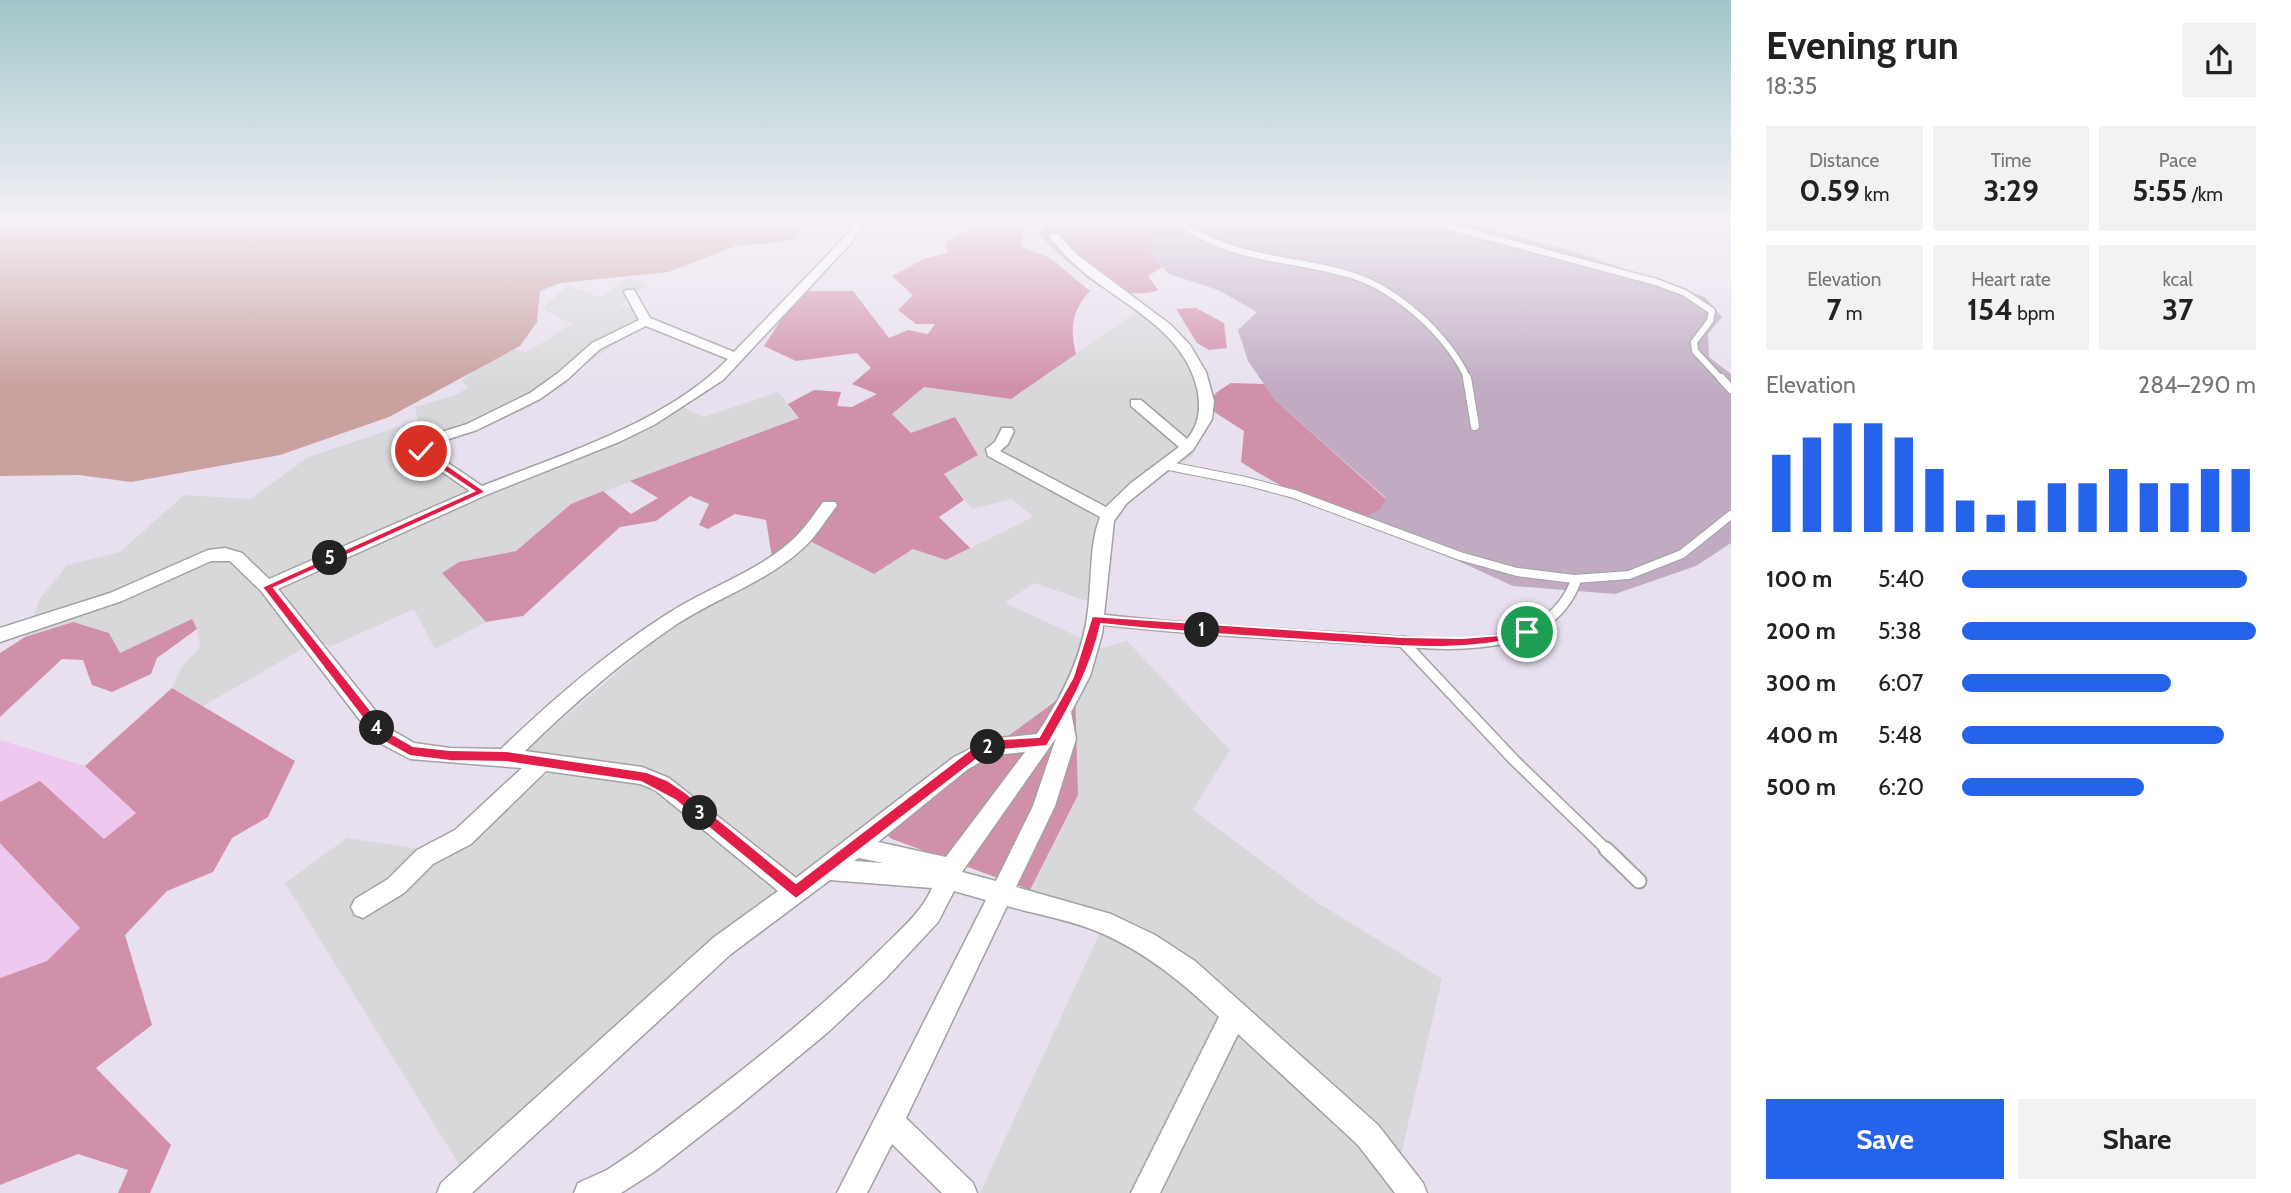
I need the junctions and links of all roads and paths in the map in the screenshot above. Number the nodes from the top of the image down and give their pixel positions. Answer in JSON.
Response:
{"nodes":[{"id":1,"x":813,"y":277,"type":"edge"},
{"id":2,"x":1099,"y":277,"type":"edge"},
{"id":3,"x":1354,"y":277,"type":"edge"},
{"id":4,"x":1634,"y":277,"type":"edge"},
{"id":5,"x":631,"y":292,"type":"dead end"},
{"id":6,"x":646,"y":321,"type":"junction"},
{"id":7,"x":737,"y":358,"type":"junction"},
{"id":8,"x":1731,"y":389,"type":"edge"},
{"id":9,"x":1136,"y":403,"type":"dead end"},
{"id":10,"x":1475,"y":426,"type":"dead end"},
{"id":11,"x":1007,"y":431,"type":"dead end"},
{"id":12,"x":1188,"y":447,"type":"junction"},
{"id":13,"x":1164,"y":465,"type":"junction"},
{"id":14,"x":481,"y":492,"type":"junction"},
{"id":15,"x":829,"y":505,"type":"dead end"},
{"id":16,"x":1108,"y":515,"type":"junction"},
{"id":17,"x":1731,"y":515,"type":"edge"},
{"id":18,"x":1576,"y":580,"type":"junction"},
{"id":19,"x":267,"y":587,"type":"junction"},
{"id":20,"x":1096,"y":619,"type":"junction"},
{"id":21,"x":0,"y":635,"type":"edge"},
{"id":22,"x":1403,"y":642,"type":"junction"},
{"id":23,"x":1061,"y":710,"type":"junction"},
{"id":24,"x":1043,"y":742,"type":"junction"},
{"id":25,"x":506,"y":757,"type":"junction"},
{"id":26,"x":543,"y":761,"type":"junction"},
{"id":27,"x":856,"y":848,"type":"junction"},
{"id":28,"x":824,"y":869,"type":"junction"},
{"id":29,"x":951,"y":874,"type":"junction"},
{"id":30,"x":1639,"y":881,"type":"dead end"},
{"id":31,"x":796,"y":892,"type":"junction"},
{"id":32,"x":999,"y":895,"type":"junction"},
{"id":33,"x":363,"y":907,"type":"dead end"},
{"id":34,"x":1234,"y":1014,"type":"junction"},
{"id":35,"x":889,"y":1121,"type":"junction"},
{"id":36,"x":609,"y":1190,"type":"edge"},
{"id":37,"x":451,"y":1193,"type":"edge"},
{"id":38,"x":851,"y":1193,"type":"edge"},
{"id":39,"x":964,"y":1193,"type":"edge"},
{"id":40,"x":1145,"y":1193,"type":"edge"},
{"id":41,"x":1413,"y":1193,"type":"edge"}],
"edges":[{"from":1,"to":7,"type":"street"},
{"from":2,"to":12,"type":"street"},
{"from":3,"to":10,"type":"lane"},
{"from":4,"to":8,"type":"lane"},
{"from":5,"to":6,"type":"street"},
{"from":6,"to":7,"type":"street"},
{"from":6,"to":14,"type":"street"},
{"from":7,"to":14,"type":"street"},
{"from":9,"to":12,"type":"street"},
{"from":11,"to":16,"type":"street"},
{"from":12,"to":13,"type":"street"},
{"from":13,"to":16,"type":"street"},
{"from":13,"to":18,"type":"lane"},
{"from":14,"to":19,"type":"street"},
{"from":15,"to":25,"type":"street"},
{"from":16,"to":20,"type":"street"},
{"from":17,"to":18,"type":"lane"},
{"from":18,"to":22,"type":"lane"},
{"from":19,"to":21,"type":"street"},
{"from":19,"to":25,"type":"street"},
{"from":20,"to":22,"type":"lane"},
{"from":20,"to":23,"type":"street"},
{"from":22,"to":30,"type":"lane"},
{"from":23,"to":24,"type":"street"},
{"from":23,"to":32,"type":"street"},
{"from":24,"to":27,"type":"street"},
{"from":24,"to":29,"type":"street"},
{"from":25,"to":26,"type":"street"},
{"from":26,"to":31,"type":"street"},
{"from":26,"to":33,"type":"street"},
{"from":27,"to":28,"type":"street"},
{"from":27,"to":29,"type":"street"},
{"from":28,"to":29,"type":"street"},
{"from":28,"to":31,"type":"street"},
{"from":29,"to":32,"type":"street"},
{"from":29,"to":36,"type":"street"},
{"from":31,"to":37,"type":"street"},
{"from":32,"to":34,"type":"street"},
{"from":32,"to":35,"type":"street"},
{"from":34,"to":40,"type":"street"},
{"from":34,"to":41,"type":"street"},
{"from":35,"to":38,"type":"street"},
{"from":35,"to":39,"type":"street"}]}
